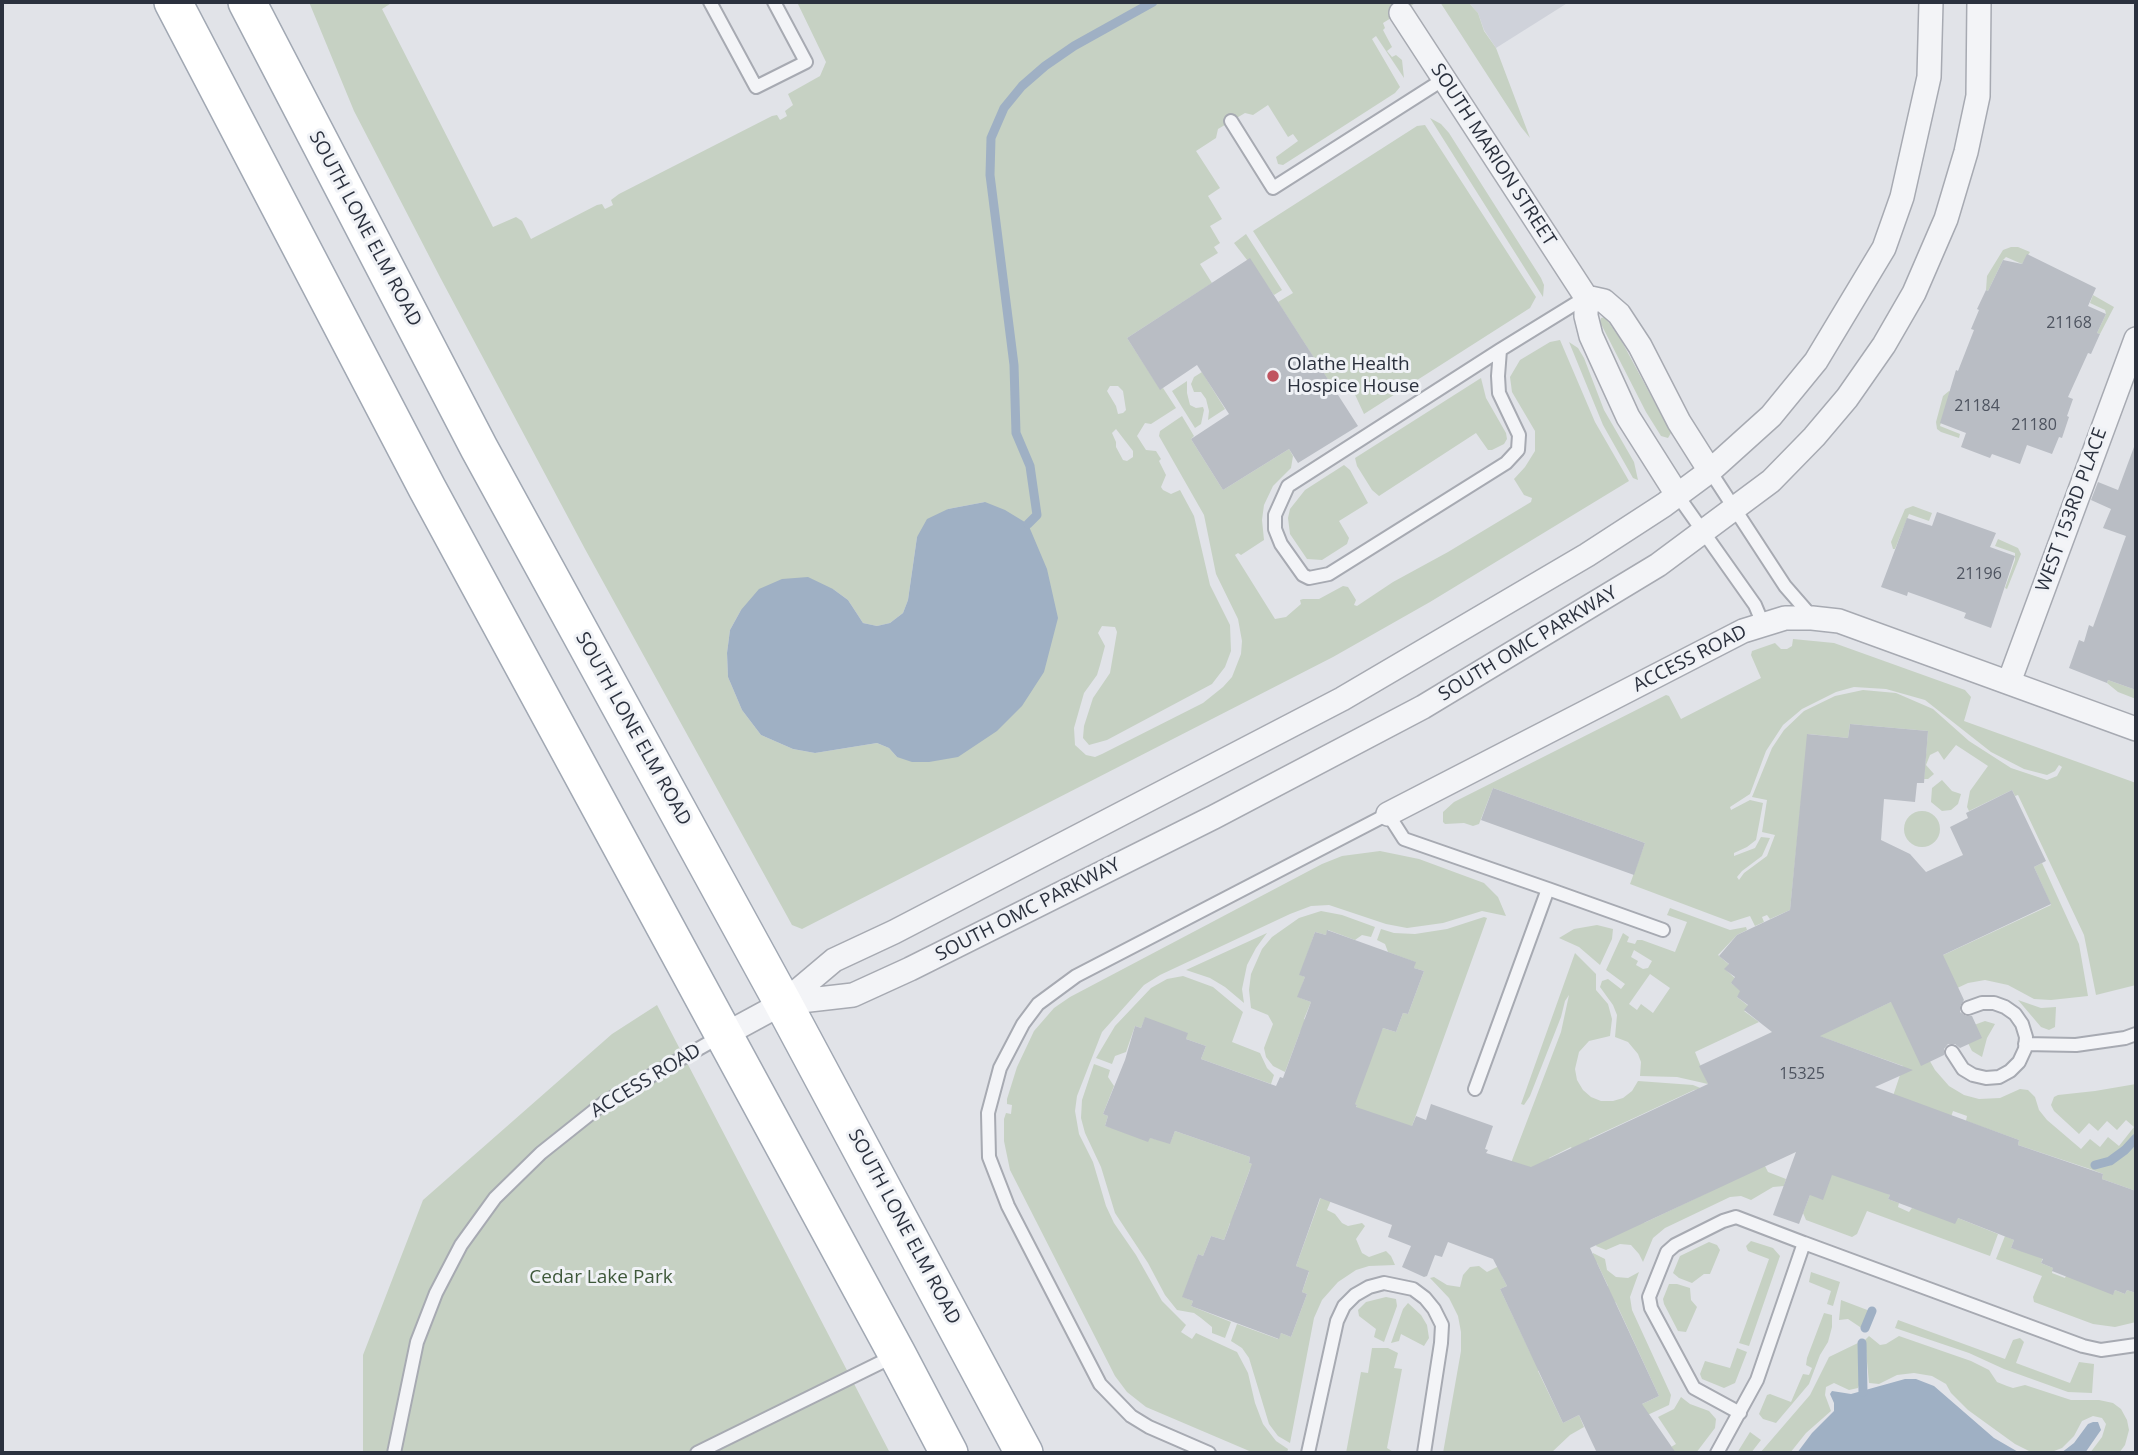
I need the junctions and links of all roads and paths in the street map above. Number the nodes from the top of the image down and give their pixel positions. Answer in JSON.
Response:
{"nodes":[{"id":1,"x":173,"y":2,"type":"edge"},
{"id":2,"x":247,"y":2,"type":"edge"},
{"id":3,"x":710,"y":2,"type":"edge"},
{"id":4,"x":774,"y":2,"type":"edge"},
{"id":5,"x":1931,"y":2,"type":"edge"},
{"id":6,"x":1979,"y":2,"type":"edge"},
{"id":7,"x":1401,"y":13,"type":"dead end"},
{"id":8,"x":1444,"y":79,"type":"junction"},
{"id":9,"x":1231,"y":121,"type":"dead end"},
{"id":10,"x":1586,"y":297,"type":"junction"},
{"id":11,"x":2136,"y":339,"type":"edge"},
{"id":12,"x":1500,"y":350,"type":"junction"},
{"id":13,"x":1710,"y":471,"type":"junction"},
{"id":14,"x":1678,"y":496,"type":"junction"},
{"id":15,"x":1734,"y":508,"type":"junction"},
{"id":16,"x":1703,"y":532,"type":"junction"},
{"id":17,"x":1812,"y":618,"type":"junction"},
{"id":18,"x":1763,"y":624,"type":"junction"},
{"id":19,"x":2009,"y":682,"type":"junction"},
{"id":20,"x":2136,"y":729,"type":"edge"},
{"id":21,"x":1388,"y":814,"type":"junction"},
{"id":22,"x":1548,"y":888,"type":"junction"},
{"id":23,"x":1662,"y":930,"type":"dead end"},
{"id":24,"x":783,"y":1003,"type":"junction"},
{"id":25,"x":1968,"y":1008,"type":"dead end"},
{"id":26,"x":2136,"y":1034,"type":"edge"},
{"id":27,"x":724,"y":1035,"type":"junction"},
{"id":28,"x":2025,"y":1044,"type":"junction"},
{"id":29,"x":1952,"y":1052,"type":"dead end"},
{"id":30,"x":1475,"y":1089,"type":"dead end"},
{"id":31,"x":1804,"y":1242,"type":"junction"},
{"id":32,"x":2136,"y":1345,"type":"edge"},
{"id":33,"x":897,"y":1354,"type":"junction"},
{"id":34,"x":1740,"y":1413,"type":"junction"},
{"id":35,"x":394,"y":1453,"type":"edge"},
{"id":36,"x":697,"y":1453,"type":"edge"},
{"id":37,"x":949,"y":1453,"type":"edge"},
{"id":38,"x":1024,"y":1453,"type":"edge"},
{"id":39,"x":1209,"y":1453,"type":"edge"},
{"id":40,"x":1307,"y":1453,"type":"edge"},
{"id":41,"x":1424,"y":1453,"type":"edge"},
{"id":42,"x":1717,"y":1453,"type":"edge"}],
"edges":[{"from":1,"to":27,"type":"main road"},
{"from":2,"to":24,"type":"main road","name":"SOUTH LONE ELM ROAD"},
{"from":3,"to":4,"type":"lane"},
{"from":5,"to":13,"type":"street","name":"SOUTH OMC PARKWAY"},
{"from":6,"to":15,"type":"street","name":"SOUTH OMC PARKWAY"},
{"from":7,"to":8,"type":"street","name":"SOUTH MARION STREET"},
{"from":8,"to":9,"type":"lane"},
{"from":8,"to":10,"type":"street","name":"SOUTH MARION STREET"},
{"from":10,"to":12,"type":"lane"},
{"from":10,"to":13,"type":"street"},
{"from":10,"to":14,"type":"street","name":"SOUTH MARION STREET"},
{"from":11,"to":19,"type":"street","name":"WEST 153RD PLACE"},
{"from":12,"to":12,"type":"lane"},
{"from":13,"to":14,"type":"street","name":"SOUTH OMC PARKWAY"},
{"from":13,"to":15,"type":"lane"},
{"from":14,"to":16,"type":"lane"},
{"from":14,"to":24,"type":"street","name":"SOUTH OMC PARKWAY"},
{"from":15,"to":16,"type":"street","name":"SOUTH OMC PARKWAY"},
{"from":15,"to":17,"type":"lane"},
{"from":16,"to":18,"type":"lane"},
{"from":16,"to":24,"type":"street","name":"SOUTH OMC PARKWAY"},
{"from":17,"to":18,"type":"street","name":"ACCESS ROAD"},
{"from":17,"to":19,"type":"street","name":"ACCESS ROAD"},
{"from":18,"to":21,"type":"street","name":"ACCESS ROAD"},
{"from":19,"to":20,"type":"street","name":"ACCESS ROAD"},
{"from":21,"to":22,"type":"lane"},
{"from":21,"to":39,"type":"lane"},
{"from":22,"to":23,"type":"lane"},
{"from":22,"to":30,"type":"lane"},
{"from":24,"to":27,"type":"street","name":"SOUTH OMC PARKWAY"},
{"from":24,"to":38,"type":"main road","name":"SOUTH LONE ELM ROAD"},
{"from":25,"to":28,"type":"lane"},
{"from":26,"to":28,"type":"lane"},
{"from":27,"to":33,"type":"main road"},
{"from":27,"to":35,"type":"lane","name":"ACCESS ROAD"},
{"from":28,"to":29,"type":"lane"},
{"from":31,"to":32,"type":"lane"},
{"from":31,"to":34,"type":"lane"},
{"from":31,"to":34,"type":"lane"},
{"from":33,"to":36,"type":"lane"},
{"from":33,"to":37,"type":"main road"},
{"from":34,"to":42,"type":"lane"},
{"from":40,"to":41,"type":"lane"}]}
